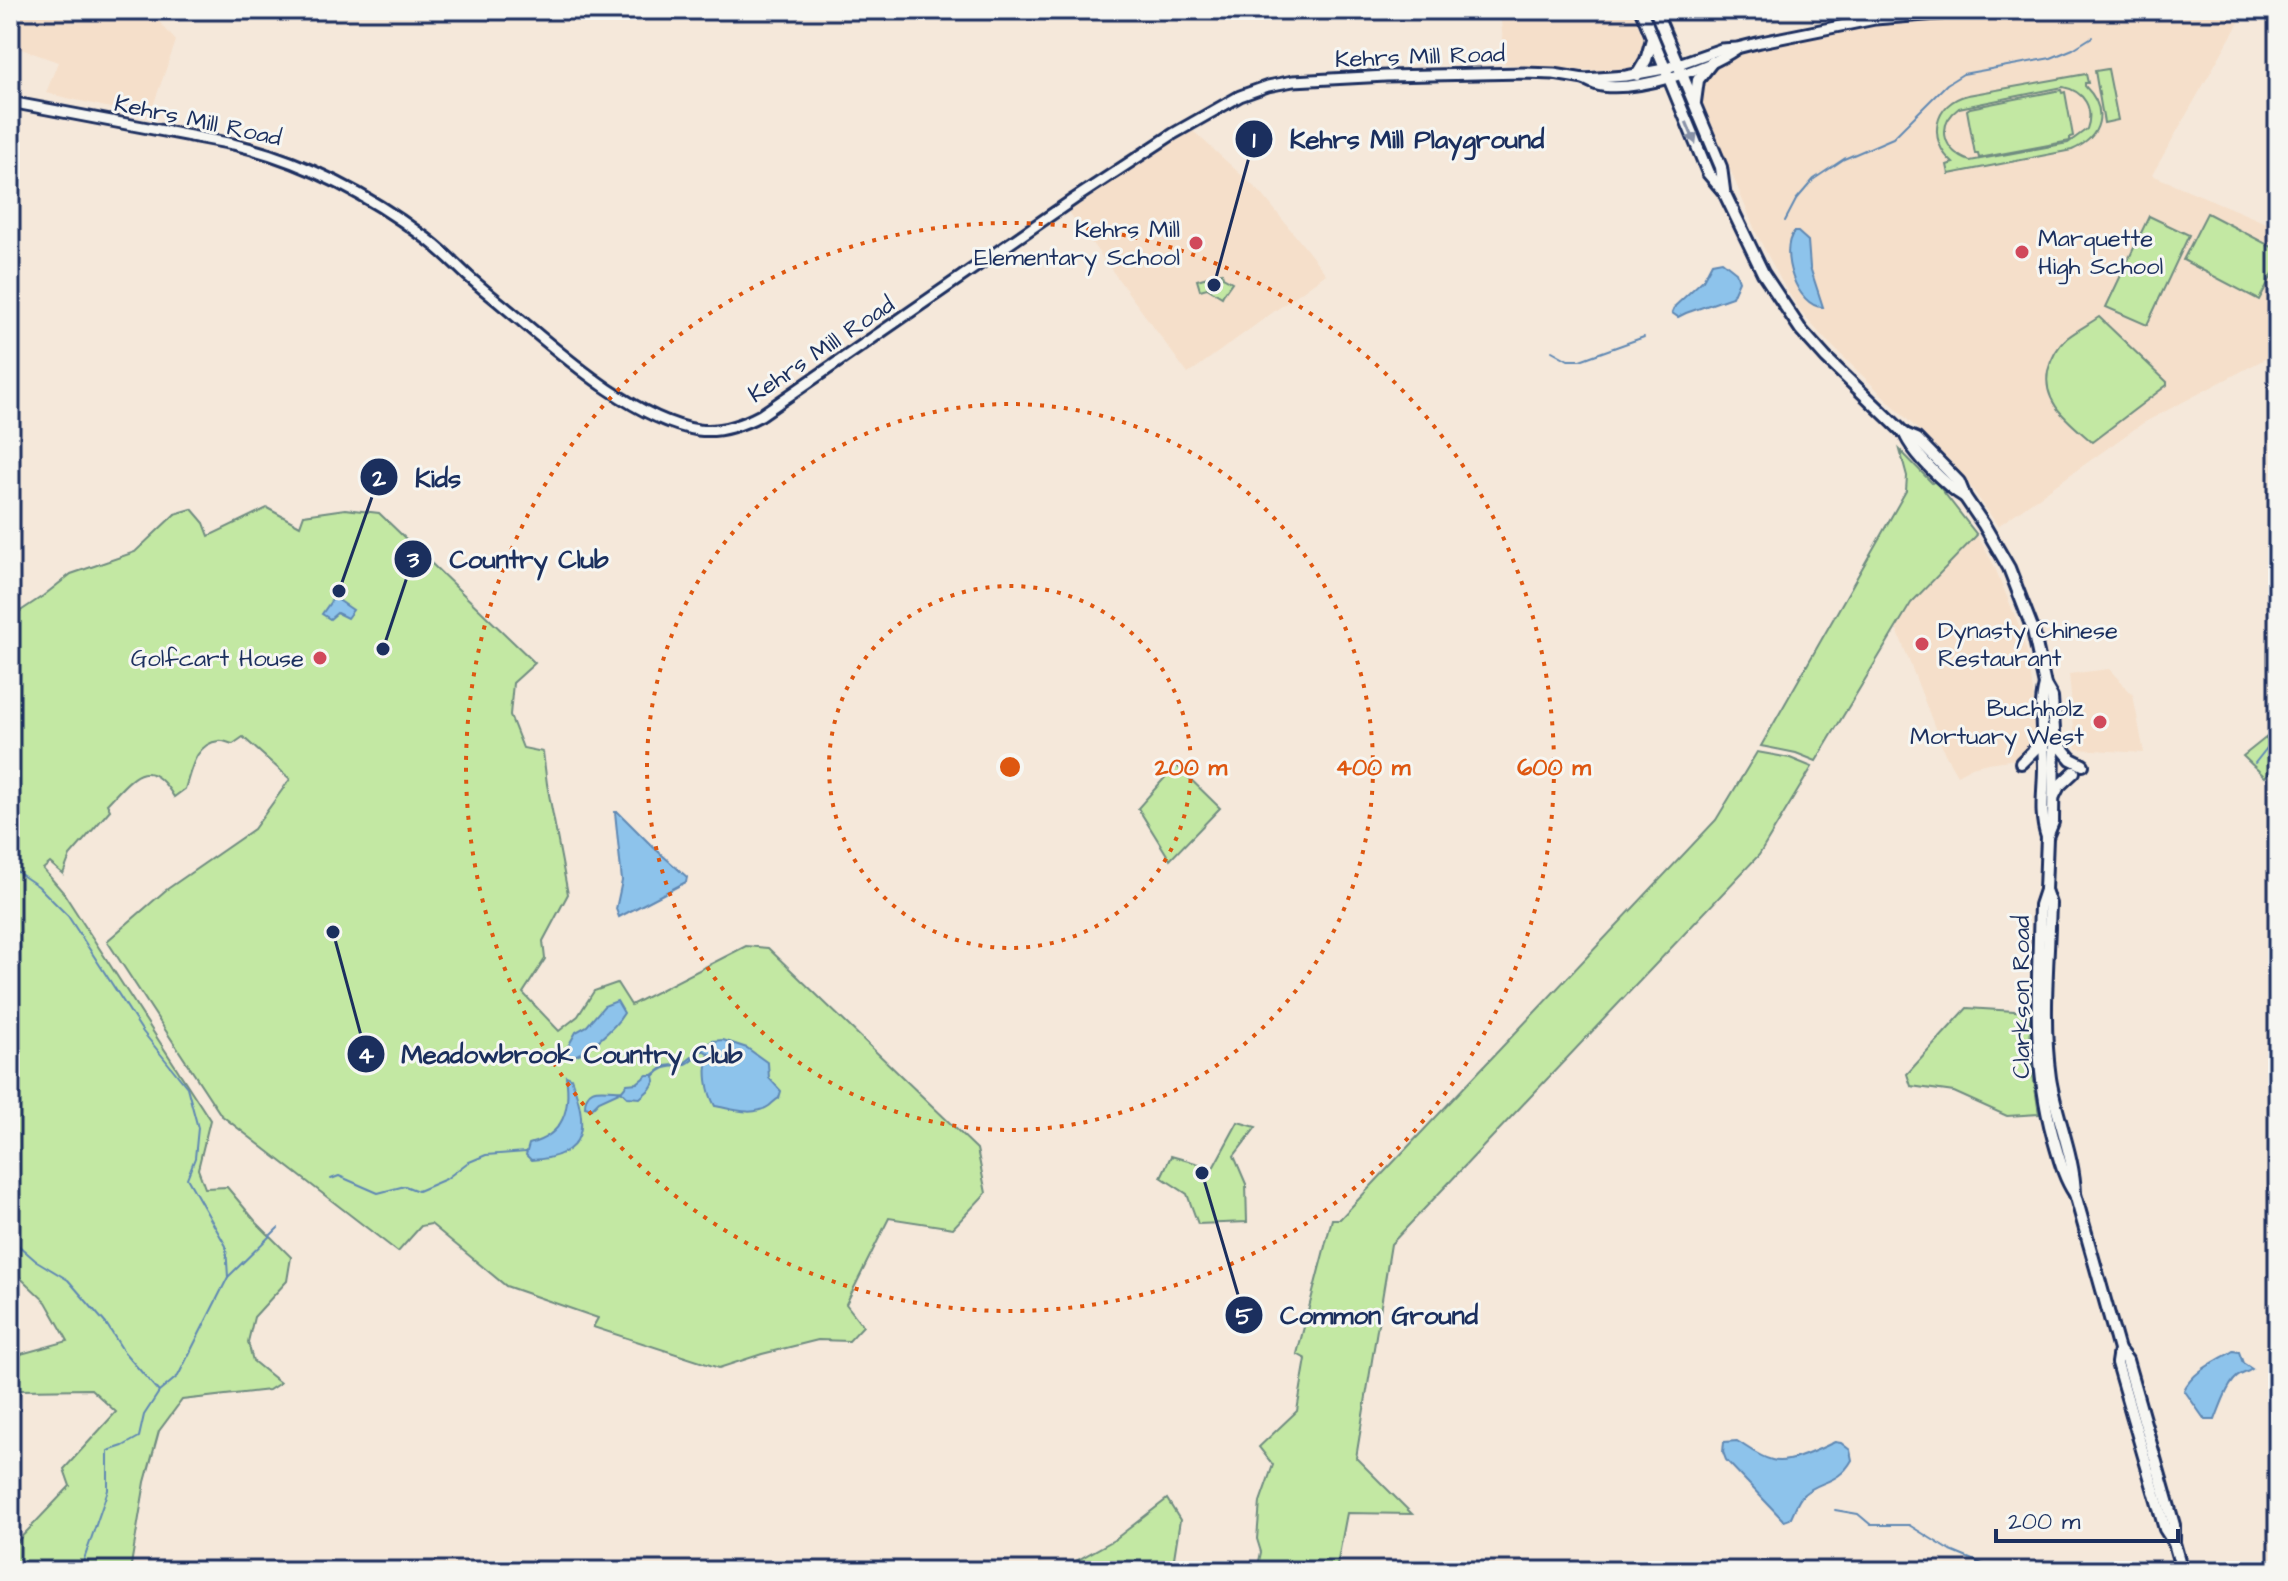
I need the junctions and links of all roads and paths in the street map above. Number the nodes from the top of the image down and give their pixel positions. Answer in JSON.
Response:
{"nodes":[{"id":1,"x":1641,"y":10,"type":"edge"},
{"id":2,"x":1655,"y":10,"type":"edge"},
{"id":3,"x":1988,"y":10,"type":"edge"},
{"id":4,"x":1652,"y":39,"type":"junction"},
{"id":5,"x":1737,"y":48,"type":"junction"},
{"id":6,"x":1712,"y":62,"type":"junction"},
{"id":7,"x":1680,"y":69,"type":"junction"},
{"id":8,"x":1666,"y":73,"type":"junction"},
{"id":9,"x":1637,"y":75,"type":"junction"},
{"id":10,"x":1584,"y":79,"type":"junction"},
{"id":11,"x":10,"y":102,"type":"edge"},
{"id":12,"x":1695,"y":104,"type":"junction"},
{"id":13,"x":1724,"y":192,"type":"junction"},
{"id":14,"x":2049,"y":740,"type":"junction"},
{"id":15,"x":2021,"y":763,"type":"dead end"},
{"id":16,"x":2053,"y":798,"type":"junction"},
{"id":17,"x":2047,"y":837,"type":"junction"},
{"id":18,"x":2182,"y":1571,"type":"edge"}],
"edges":[{"from":1,"to":4,"type":"main road","name":"Clarkson Road"},
{"from":2,"to":7,"type":"main road","name":"Clarkson Road"},
{"from":3,"to":5,"type":"main road","name":"Kehrs Mill Road"},
{"from":4,"to":8,"type":"main road","name":"Clarkson Road"},
{"from":4,"to":9,"type":"main road"},
{"from":5,"to":6,"type":"main road","name":"Kehrs Mill Road"},
{"from":5,"to":7,"type":"main road","name":"Kehrs Mill Road"},
{"from":6,"to":7,"type":"main road","name":"Kehrs Mill Road"},
{"from":6,"to":12,"type":"main road"},
{"from":7,"to":8,"type":"main road","name":"Kehrs Mill Road"},
{"from":7,"to":12,"type":"main road","name":"Clarkson Road"},
{"from":8,"to":9,"type":"main road","name":"Kehrs Mill Road"},
{"from":8,"to":10,"type":"main road","name":"Kehrs Mill Road"},
{"from":8,"to":13,"type":"main road","name":"Clarkson Road","one_way":true},
{"from":9,"to":10,"type":"main road","name":"Kehrs Mill Road"},
{"from":10,"to":11,"type":"main road","name":"Kehrs Mill Road"},
{"from":12,"to":13,"type":"main road","name":"Clarkson Road"},
{"from":13,"to":14,"type":"main road","name":"Clarkson Road"},
{"from":14,"to":15,"type":"main road"},
{"from":14,"to":16,"type":"main road","name":"Clarkson Road"},
{"from":14,"to":16,"type":"main road"},
{"from":14,"to":17,"type":"main road","name":"Clarkson Road"},
{"from":16,"to":17,"type":"main road","name":"Clarkson Road"},
{"from":17,"to":18,"type":"main road","name":"Clarkson Road"}]}
